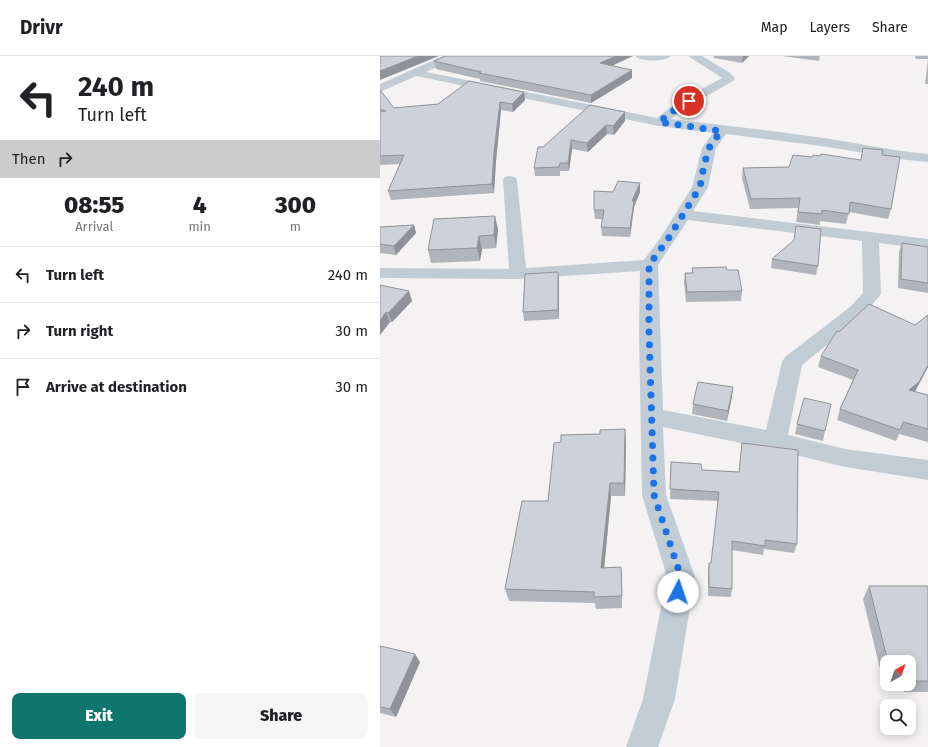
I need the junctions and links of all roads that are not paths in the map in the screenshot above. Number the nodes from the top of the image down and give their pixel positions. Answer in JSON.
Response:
{"nodes":[{"id":1,"x":452,"y":56,"type":"edge"},
{"id":2,"x":640,"y":56,"type":"edge"},
{"id":3,"x":665,"y":56,"type":"edge"},
{"id":4,"x":694,"y":56,"type":"edge"},
{"id":5,"x":416,"y":73,"type":"junction"},
{"id":6,"x":380,"y":88,"type":"edge"},
{"id":7,"x":659,"y":122,"type":"junction"},
{"id":8,"x":721,"y":131,"type":"junction"},
{"id":9,"x":928,"y":158,"type":"edge"},
{"id":10,"x":510,"y":180,"type":"dead end"},
{"id":11,"x":683,"y":216,"type":"junction"},
{"id":12,"x":870,"y":236,"type":"junction"},
{"id":13,"x":928,"y":244,"type":"edge"},
{"id":14,"x":649,"y":265,"type":"junction"},
{"id":15,"x":380,"y":273,"type":"edge"},
{"id":16,"x":518,"y":274,"type":"junction"},
{"id":17,"x":651,"y":416,"type":"junction"},
{"id":18,"x":776,"y":441,"type":"junction"},
{"id":19,"x":928,"y":470,"type":"edge"},
{"id":20,"x":642,"y":747,"type":"edge"}],
"edges":[{"from":1,"to":5,"type":"street"},
{"from":2,"to":3,"type":"street"},
{"from":4,"to":7,"type":"street"},
{"from":5,"to":6,"type":"street"},
{"from":5,"to":7,"type":"street"},
{"from":7,"to":8,"type":"street"},
{"from":8,"to":9,"type":"street"},
{"from":8,"to":11,"type":"street"},
{"from":10,"to":16,"type":"street"},
{"from":11,"to":12,"type":"street"},
{"from":11,"to":14,"type":"street"},
{"from":12,"to":13,"type":"street"},
{"from":12,"to":18,"type":"street"},
{"from":14,"to":16,"type":"street"},
{"from":14,"to":17,"type":"street"},
{"from":15,"to":16,"type":"street"},
{"from":17,"to":18,"type":"street"},
{"from":17,"to":20,"type":"street"},
{"from":18,"to":19,"type":"street"}]}
